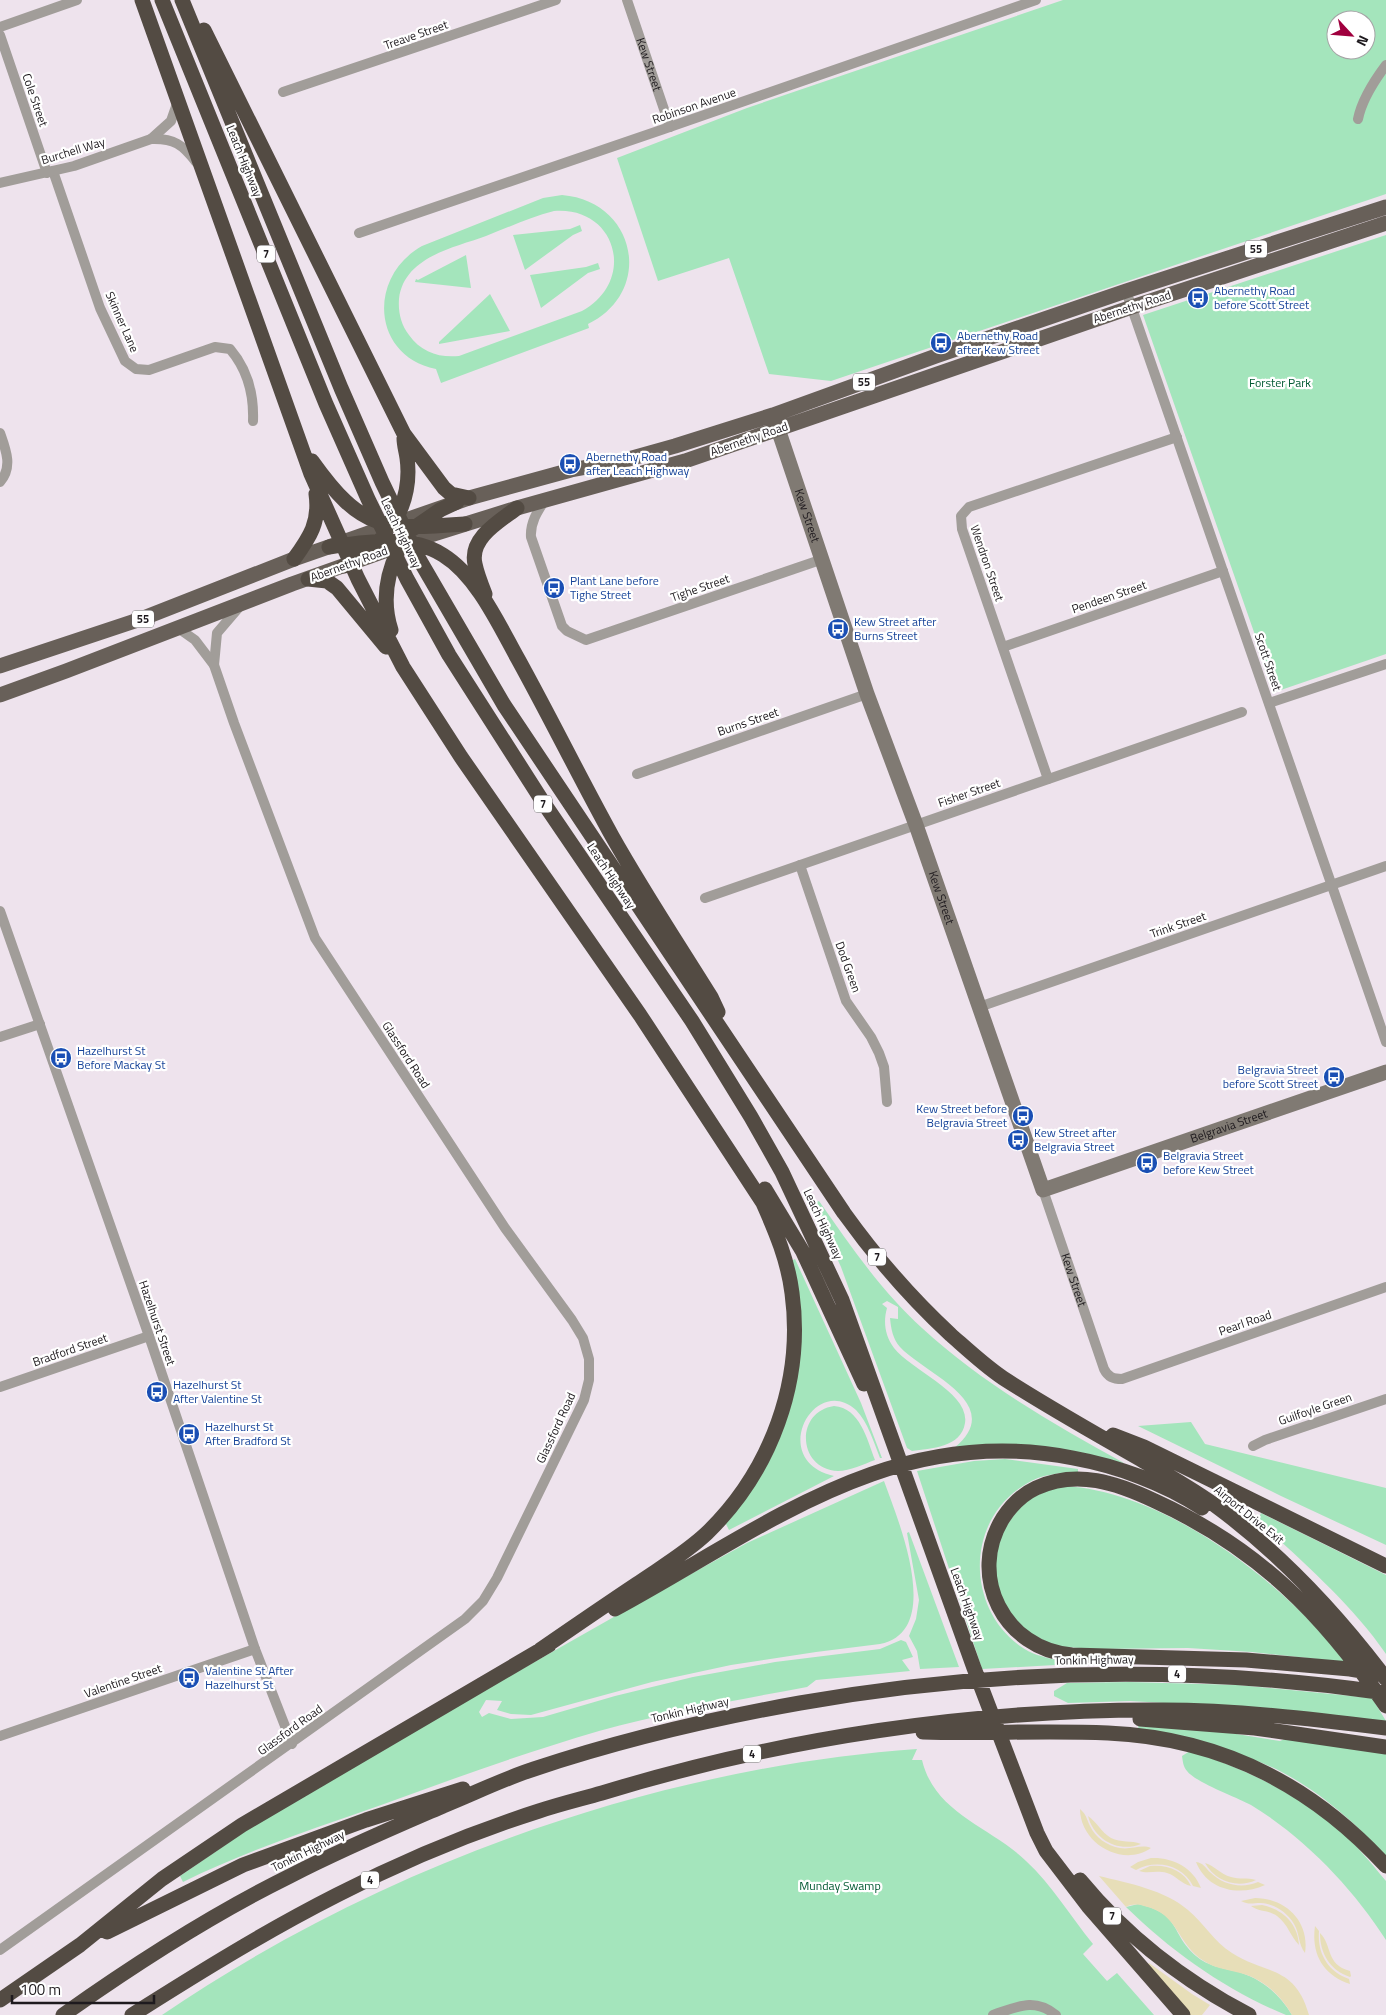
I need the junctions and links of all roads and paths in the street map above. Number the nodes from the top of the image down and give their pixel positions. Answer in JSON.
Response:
{"nodes":[{"id":1,"x":77,"y":0,"type":"edge"},
{"id":2,"x":142,"y":0,"type":"edge"},
{"id":3,"x":162,"y":0,"type":"edge"},
{"id":4,"x":182,"y":0,"type":"edge"},
{"id":5,"x":190,"y":0,"type":"edge"},
{"id":6,"x":556,"y":0,"type":"edge"},
{"id":7,"x":627,"y":0,"type":"edge"},
{"id":8,"x":1036,"y":0,"type":"edge"},
{"id":9,"x":1023,"y":2,"type":"edge"},
{"id":10,"x":0,"y":26,"type":"edge"},
{"id":11,"x":0,"y":35,"type":"edge"},
{"id":12,"x":1386,"y":65,"type":"edge"},
{"id":13,"x":283,"y":92,"type":"dead end"},
{"id":14,"x":178,"y":101,"type":"junction"},
{"id":15,"x":1358,"y":119,"type":"dead end"},
{"id":16,"x":670,"y":127,"type":"junction"},
{"id":17,"x":151,"y":139,"type":"junction"},
{"id":18,"x":203,"y":171,"type":"junction"},
{"id":19,"x":50,"y":172,"type":"junction"},
{"id":20,"x":0,"y":183,"type":"edge"},
{"id":21,"x":1386,"y":207,"type":"edge"},
{"id":22,"x":1386,"y":223,"type":"edge"},
{"id":23,"x":359,"y":232,"type":"dead end"},
{"id":24,"x":1126,"y":291,"type":"junction"},
{"id":25,"x":1132,"y":307,"type":"junction"},
{"id":26,"x":253,"y":421,"type":"dead end"},
{"id":27,"x":776,"y":422,"type":"junction"},
{"id":28,"x":296,"y":431,"type":"junction"},
{"id":29,"x":0,"y":433,"type":"edge"},
{"id":30,"x":404,"y":434,"type":"junction"},
{"id":31,"x":1177,"y":437,"type":"junction"},
{"id":32,"x":311,"y":474,"type":"junction"},
{"id":33,"x":0,"y":482,"type":"edge"},
{"id":34,"x":463,"y":500,"type":"junction"},
{"id":35,"x":545,"y":500,"type":"junction"},
{"id":36,"x":517,"y":508,"type":"junction"},
{"id":37,"x":465,"y":524,"type":"joint"},
{"id":38,"x":391,"y":525,"type":"junction"},
{"id":39,"x":420,"y":530,"type":"junction"},
{"id":40,"x":377,"y":542,"type":"junction"},
{"id":41,"x":338,"y":544,"type":"junction"},
{"id":42,"x":404,"y":544,"type":"junction"},
{"id":43,"x":294,"y":559,"type":"junction"},
{"id":44,"x":823,"y":559,"type":"junction"},
{"id":45,"x":349,"y":563,"type":"junction"},
{"id":46,"x":1223,"y":571,"type":"junction"},
{"id":47,"x":308,"y":579,"type":"junction"},
{"id":48,"x":242,"y":604,"type":"junction"},
{"id":49,"x":489,"y":606,"type":"junction"},
{"id":50,"x":178,"y":628,"type":"junction"},
{"id":51,"x":1003,"y":647,"type":"junction"},
{"id":52,"x":1386,"y":664,"type":"edge"},
{"id":53,"x":214,"y":665,"type":"junction"},
{"id":54,"x":0,"y":666,"type":"edge"},
{"id":55,"x":403,"y":667,"type":"junction"},
{"id":56,"x":0,"y":694,"type":"edge"},
{"id":57,"x":868,"y":694,"type":"junction"},
{"id":58,"x":1269,"y":704,"type":"junction"},
{"id":59,"x":1242,"y":712,"type":"dead end"},
{"id":60,"x":637,"y":774,"type":"dead end"},
{"id":61,"x":1048,"y":779,"type":"junction"},
{"id":62,"x":916,"y":825,"type":"junction"},
{"id":63,"x":800,"y":865,"type":"junction"},
{"id":64,"x":1386,"y":866,"type":"edge"},
{"id":65,"x":1332,"y":884,"type":"junction"},
{"id":66,"x":705,"y":898,"type":"dead end"},
{"id":67,"x":0,"y":911,"type":"edge"},
{"id":68,"x":978,"y":1007,"type":"junction"},
{"id":69,"x":40,"y":1024,"type":"junction"},
{"id":70,"x":0,"y":1037,"type":"edge"},
{"id":71,"x":1386,"y":1042,"type":"edge"},
{"id":72,"x":740,"y":1056,"type":"junction"},
{"id":73,"x":671,"y":1062,"type":"junction"},
{"id":74,"x":1386,"y":1072,"type":"edge"},
{"id":75,"x":887,"y":1102,"type":"dead end"},
{"id":76,"x":1043,"y":1190,"type":"junction"},
{"id":77,"x":1386,"y":1287,"type":"edge"},
{"id":78,"x":149,"y":1336,"type":"junction"},
{"id":79,"x":1111,"y":1378,"type":"joint"},
{"id":80,"x":0,"y":1386,"type":"edge"},
{"id":81,"x":1386,"y":1399,"type":"edge"},
{"id":82,"x":1061,"y":1414,"type":"junction"},
{"id":83,"x":886,"y":1425,"type":"junction"},
{"id":84,"x":1253,"y":1446,"type":"dead end"},
{"id":85,"x":1275,"y":1555,"type":"junction"},
{"id":86,"x":1386,"y":1566,"type":"edge"},
{"id":87,"x":255,"y":1649,"type":"junction"},
{"id":88,"x":540,"y":1650,"type":"junction"},
{"id":89,"x":1386,"y":1675,"type":"edge"},
{"id":90,"x":1386,"y":1679,"type":"edge"},
{"id":91,"x":1386,"y":1693,"type":"edge"},
{"id":92,"x":1386,"y":1706,"type":"edge"},
{"id":93,"x":1039,"y":1714,"type":"junction"},
{"id":94,"x":1386,"y":1728,"type":"edge"},
{"id":95,"x":879,"y":1731,"type":"junction"},
{"id":96,"x":0,"y":1736,"type":"edge"},
{"id":97,"x":292,"y":1744,"type":"junction"},
{"id":98,"x":1386,"y":1747,"type":"edge"},
{"id":99,"x":532,"y":1770,"type":"junction"},
{"id":100,"x":1016,"y":1777,"type":"junction"},
{"id":101,"x":1386,"y":1866,"type":"edge"},
{"id":102,"x":80,"y":1945,"type":"junction"},
{"id":103,"x":0,"y":1950,"type":"edge"},
{"id":104,"x":0,"y":2000,"type":"edge"},
{"id":105,"x":63,"y":2015,"type":"edge"},
{"id":106,"x":132,"y":2015,"type":"edge"},
{"id":107,"x":993,"y":2015,"type":"edge"},
{"id":108,"x":1056,"y":2015,"type":"edge"},
{"id":109,"x":1183,"y":2015,"type":"edge"},
{"id":110,"x":1249,"y":2015,"type":"edge"}],
"edges":[{"from":1,"to":10,"type":"street"},
{"from":2,"to":14,"type":"highway","number":"7"},
{"from":3,"to":83,"type":"highway","name":"Leach Highway","number":"7"},
{"from":4,"to":72,"type":"highway","name":"Leach Highway","number":"7"},
{"from":5,"to":30,"type":"highway"},
{"from":6,"to":13,"type":"street","name":"Treave Street"},
{"from":7,"to":16,"type":"street","name":"Kew Street"},
{"from":8,"to":9,"type":"street","name":"Robinson Avenue"},
{"from":9,"to":16,"type":"street","name":"Robinson Avenue"},
{"from":11,"to":19,"type":"street","name":"Cole Street"},
{"from":12,"to":15,"type":"street"},
{"from":14,"to":17,"type":"street","name":"Burchell Way"},
{"from":14,"to":18,"type":"highway","number":"7"},
{"from":16,"to":23,"type":"street","name":"Robinson Avenue"},
{"from":17,"to":18,"type":"street","name":"Burchell Way"},
{"from":17,"to":19,"type":"street","name":"Burchell Way"},
{"from":18,"to":28,"type":"highway","number":"7"},
{"from":19,"to":20,"type":"street","name":"Burchell Way"},
{"from":19,"to":26,"type":"street","name":"Skinner Lane"},
{"from":21,"to":24,"type":"main road","name":"Abernethy Road","number":"55"},
{"from":22,"to":25,"type":"main road","name":"Abernethy Road","number":"55"},
{"from":24,"to":25,"type":"street","name":"Scott Street"},
{"from":24,"to":27,"type":"main road","name":"Abernethy Road","number":"55"},
{"from":25,"to":27,"type":"main road","name":"Abernethy Road","number":"55"},
{"from":25,"to":31,"type":"street","name":"Scott Street"},
{"from":27,"to":34,"type":"main road","name":"Abernethy Road","number":"55"},
{"from":27,"to":35,"type":"main road","name":"Abernethy Road","number":"55"},
{"from":27,"to":44,"type":"street","name":"Kew Street"},
{"from":28,"to":32,"type":"highway","number":"7"},
{"from":28,"to":38,"type":"highway","number":"7"},
{"from":29,"to":33,"type":"street"},
{"from":30,"to":34,"type":"highway"},
{"from":30,"to":38,"type":"highway"},
{"from":31,"to":46,"type":"street","name":"Scott Street"},
{"from":31,"to":51,"type":"street","name":"Wendron Street"},
{"from":32,"to":41,"type":"highway","number":"7"},
{"from":32,"to":43,"type":"highway","number":"7"},
{"from":34,"to":39,"type":"highway"},
{"from":35,"to":36,"type":"main road","name":"Abernethy Road","number":"55"},
{"from":35,"to":44,"type":"street","name":"Tighe Street"},
{"from":36,"to":37,"type":"main road","name":"Abernethy Road","number":"55"},
{"from":36,"to":49,"type":"highway","number":"7"},
{"from":37,"to":39,"type":"highway","number":"7"},
{"from":38,"to":39,"type":"highway","number":"7"},
{"from":38,"to":40,"type":"highway"},
{"from":39,"to":42,"type":"highway","number":"7"},
{"from":39,"to":42,"type":"highway"},
{"from":39,"to":49,"type":"highway","number":"7"},
{"from":40,"to":41,"type":"highway","number":"7"},
{"from":40,"to":42,"type":"highway","number":"7"},
{"from":40,"to":45,"type":"highway"},
{"from":41,"to":43,"type":"main road","name":"Abernethy Road","number":"55"},
{"from":41,"to":45,"type":"highway"},
{"from":42,"to":55,"type":"highway"},
{"from":43,"to":54,"type":"main road","name":"Abernethy Road","number":"55"},
{"from":44,"to":57,"type":"street","name":"Kew Street"},
{"from":45,"to":47,"type":"main road","name":"Abernethy Road","number":"55"},
{"from":45,"to":55,"type":"highway"},
{"from":46,"to":51,"type":"street","name":"Pendeen Street"},
{"from":46,"to":58,"type":"street","name":"Scott Street"},
{"from":47,"to":48,"type":"main road","name":"Abernethy Road","number":"55"},
{"from":47,"to":55,"type":"highway"},
{"from":48,"to":50,"type":"main road","name":"Abernethy Road","number":"55"},
{"from":48,"to":53,"type":"street","name":"Glassford Road"},
{"from":49,"to":72,"type":"highway","number":"7"},
{"from":50,"to":53,"type":"street","name":"Glassford Road"},
{"from":50,"to":56,"type":"main road","name":"Abernethy Road","number":"55"},
{"from":51,"to":61,"type":"street","name":"Wendron Street"},
{"from":52,"to":58,"type":"street"},
{"from":53,"to":97,"type":"street","name":"Glassford Road"},
{"from":55,"to":73,"type":"highway"},
{"from":57,"to":60,"type":"street","name":"Burns Street"},
{"from":57,"to":62,"type":"street","name":"Kew Street"},
{"from":58,"to":65,"type":"street","name":"Scott Street"},
{"from":59,"to":61,"type":"street","name":"Fisher Street"},
{"from":61,"to":62,"type":"street","name":"Fisher Street"},
{"from":62,"to":63,"type":"street","name":"Fisher Street"},
{"from":62,"to":68,"type":"street","name":"Kew Street"},
{"from":63,"to":66,"type":"street","name":"Fisher Street"},
{"from":63,"to":75,"type":"street","name":"Dod Green"},
{"from":64,"to":65,"type":"street","name":"Trink Street"},
{"from":65,"to":68,"type":"street","name":"Trink Street"},
{"from":65,"to":71,"type":"street","name":"Scott Street"},
{"from":67,"to":69,"type":"street","name":"Hazelhurst Street"},
{"from":68,"to":76,"type":"street","name":"Kew Street"},
{"from":69,"to":70,"type":"street"},
{"from":69,"to":78,"type":"street","name":"Hazelhurst Street"},
{"from":72,"to":82,"type":"highway","name":"Leach Highway","number":"7"},
{"from":73,"to":83,"type":"highway"},
{"from":73,"to":88,"type":"highway"},
{"from":74,"to":76,"type":"street","name":"Belgravia Street"},
{"from":76,"to":79,"type":"street","name":"Kew Street"},
{"from":77,"to":79,"type":"street","name":"Pearl Road"},
{"from":78,"to":80,"type":"street","name":"Bradford Street"},
{"from":78,"to":87,"type":"street","name":"Hazelhurst Street"},
{"from":81,"to":84,"type":"street","name":"Guilfoyle Green"},
{"from":82,"to":85,"type":"highway","name":"Airport Drive Exit"},
{"from":82,"to":86,"type":"highway"},
{"from":83,"to":100,"type":"highway","name":"Leach Highway","number":"7"},
{"from":85,"to":88,"type":"highway"},
{"from":85,"to":90,"type":"highway","name":"Airport Drive Exit"},
{"from":87,"to":96,"type":"street","name":"Valentine Street"},
{"from":87,"to":97,"type":"street","name":"Hazelhurst Street"},
{"from":88,"to":102,"type":"highway"},
{"from":89,"to":92,"type":"highway"},
{"from":91,"to":99,"type":"highway","name":"Tonkin Highway","number":"4"},
{"from":93,"to":94,"type":"highway","number":"4"},
{"from":93,"to":95,"type":"highway","number":"4"},
{"from":93,"to":98,"type":"highway"},
{"from":95,"to":101,"type":"highway"},
{"from":95,"to":106,"type":"highway","number":"4"},
{"from":97,"to":103,"type":"street","name":"Glassford Road"},
{"from":99,"to":102,"type":"highway"},
{"from":99,"to":105,"type":"highway","name":"Tonkin Highway","number":"4"},
{"from":100,"to":109,"type":"highway"},
{"from":100,"to":110,"type":"highway","number":"7"},
{"from":102,"to":104,"type":"highway"},
{"from":107,"to":108,"type":"street"}]}
